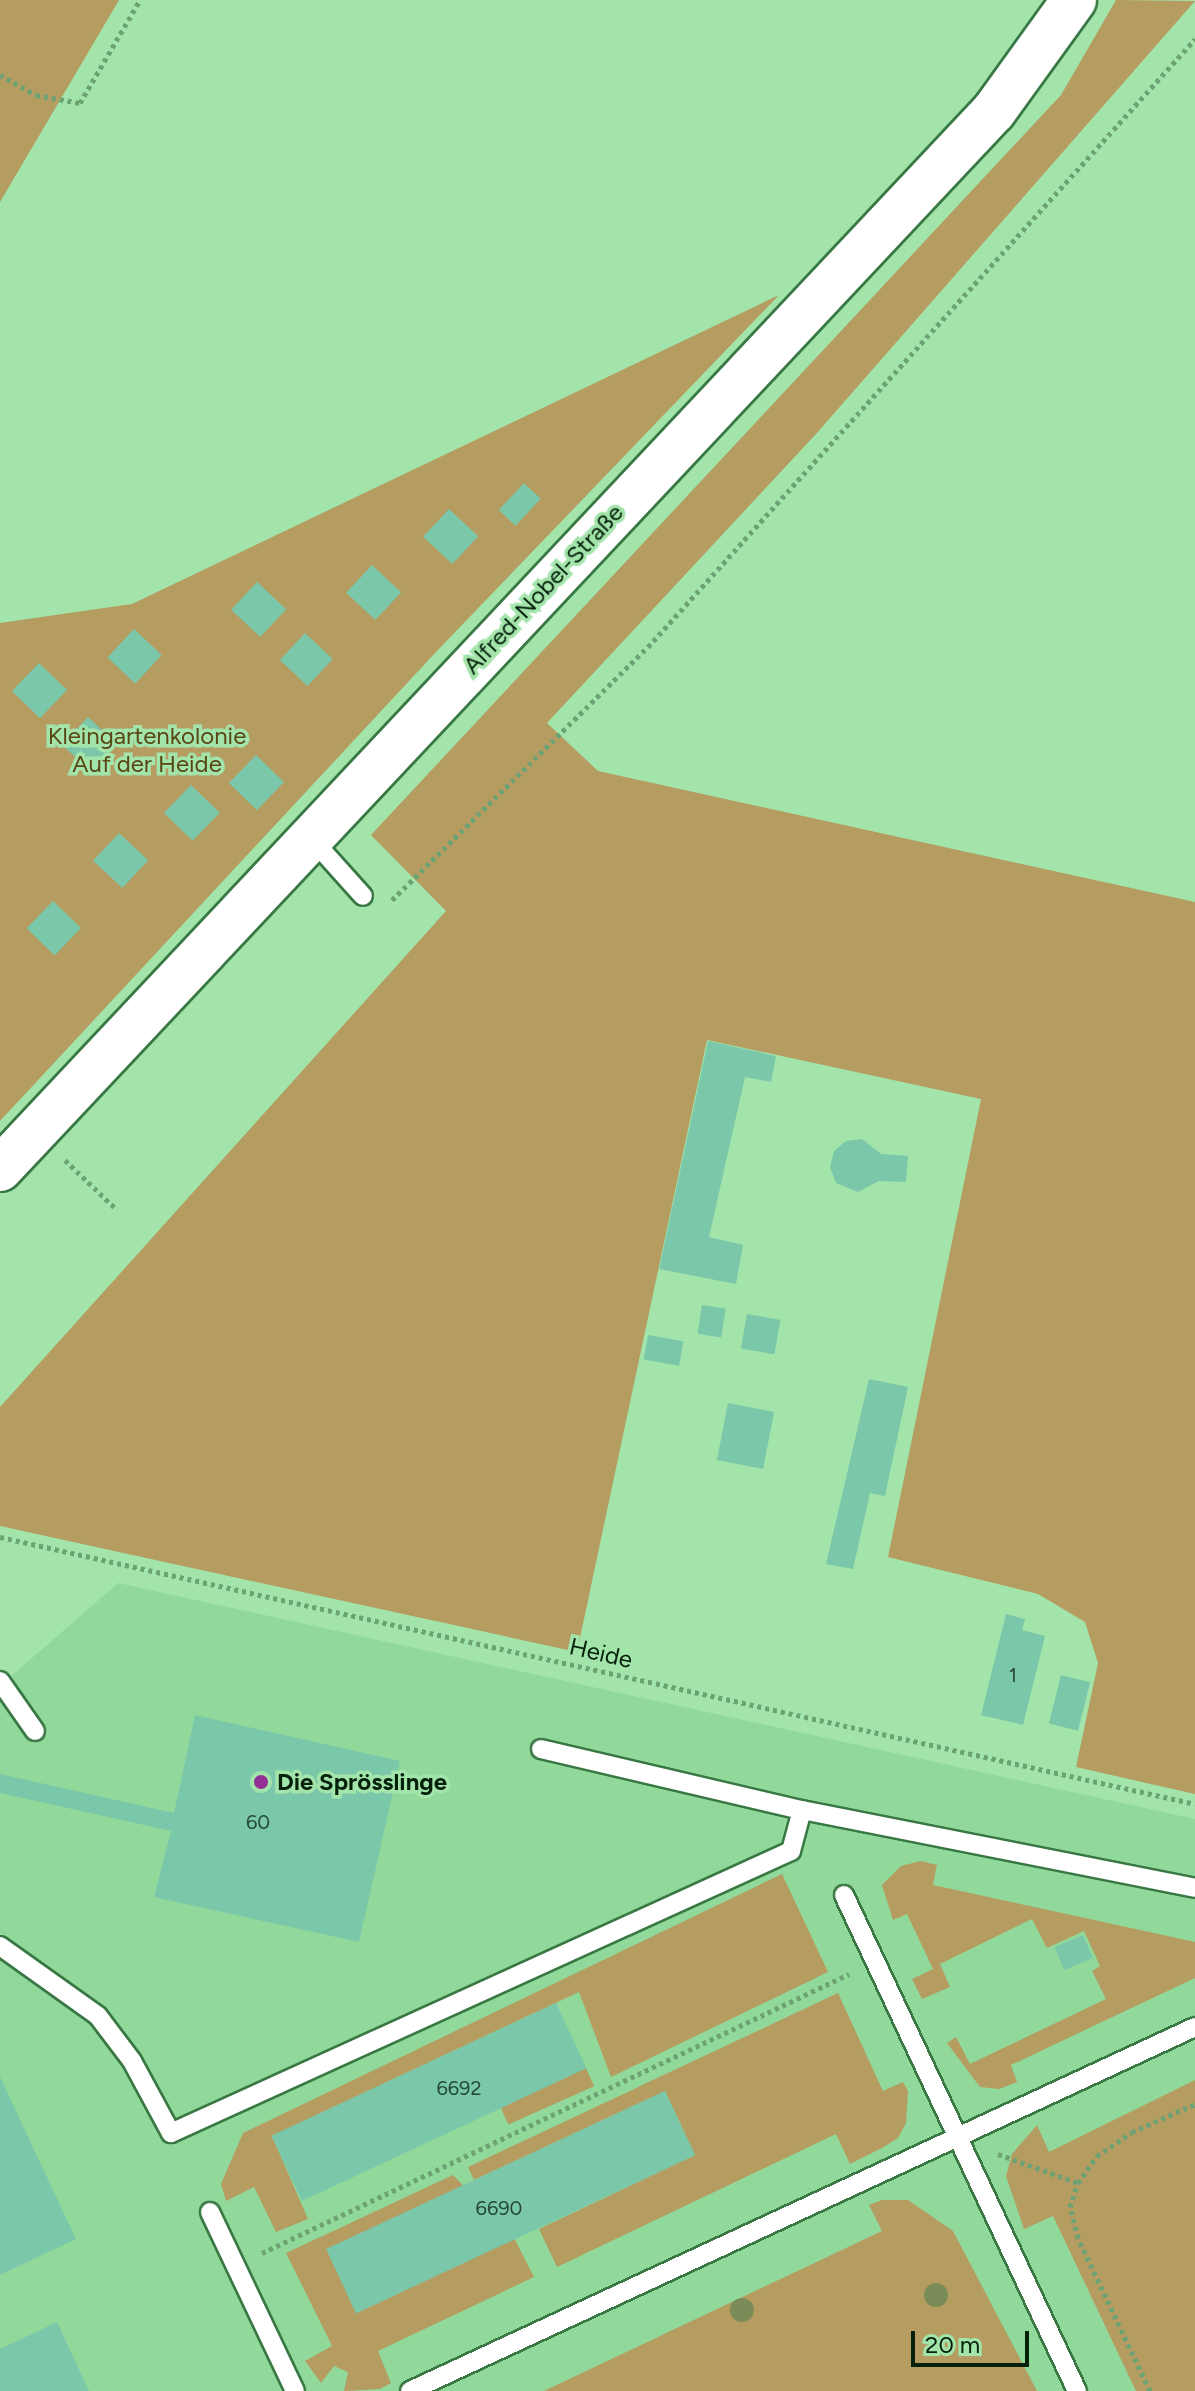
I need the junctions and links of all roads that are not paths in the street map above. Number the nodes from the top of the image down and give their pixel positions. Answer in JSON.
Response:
{"nodes":[{"id":1,"x":1074,"y":0,"type":"edge"},
{"id":2,"x":310,"y":837,"type":"junction"},
{"id":3,"x":363,"y":896,"type":"dead end"},
{"id":4,"x":0,"y":1169,"type":"edge"},
{"id":5,"x":0,"y":1681,"type":"edge"},
{"id":6,"x":35,"y":1731,"type":"dead end"},
{"id":7,"x":541,"y":1749,"type":"dead end"},
{"id":8,"x":802,"y":1810,"type":"junction"},
{"id":9,"x":1195,"y":1888,"type":"edge"},
{"id":10,"x":844,"y":1895,"type":"dead end"},
{"id":11,"x":0,"y":1946,"type":"edge"},
{"id":12,"x":1195,"y":2027,"type":"edge"},
{"id":13,"x":956,"y":2138,"type":"junction"},
{"id":14,"x":210,"y":2212,"type":"dead end"},
{"id":15,"x":295,"y":2391,"type":"edge"},
{"id":16,"x":410,"y":2391,"type":"edge"},
{"id":17,"x":1077,"y":2391,"type":"edge"}],
"edges":[{"from":1,"to":2,"type":"street","name":"Alfred-Nobel-Straße"},
{"from":2,"to":3,"type":"lane"},
{"from":2,"to":4,"type":"street","name":"Alfred-Nobel-Straße"},
{"from":5,"to":6,"type":"lane"},
{"from":7,"to":8,"type":"lane"},
{"from":8,"to":9,"type":"lane"},
{"from":8,"to":11,"type":"lane"},
{"from":10,"to":13,"type":"lane"},
{"from":12,"to":13,"type":"lane"},
{"from":13,"to":16,"type":"lane"},
{"from":13,"to":17,"type":"lane"},
{"from":14,"to":15,"type":"lane"}]}
